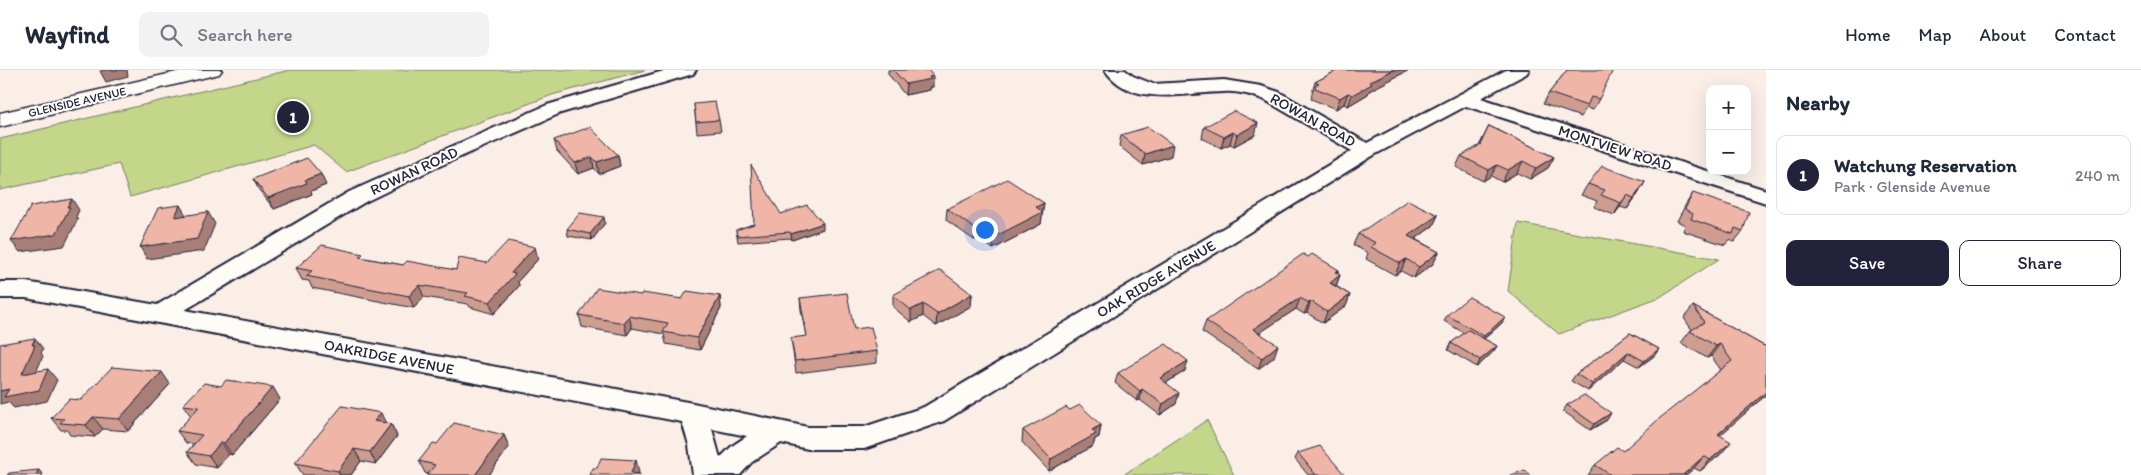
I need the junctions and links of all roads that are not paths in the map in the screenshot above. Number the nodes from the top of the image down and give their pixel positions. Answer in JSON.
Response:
{"nodes":[{"id":1,"x":212,"y":70,"type":"edge"},
{"id":2,"x":688,"y":70,"type":"edge"},
{"id":3,"x":1114,"y":70,"type":"edge"},
{"id":4,"x":1520,"y":70,"type":"edge"},
{"id":5,"x":168,"y":75,"type":"edge"},
{"id":6,"x":1464,"y":99,"type":"junction"},
{"id":7,"x":0,"y":120,"type":"edge"},
{"id":8,"x":1368,"y":150,"type":"junction"},
{"id":9,"x":1766,"y":197,"type":"edge"},
{"id":10,"x":0,"y":290,"type":"edge"},
{"id":11,"x":160,"y":314,"type":"junction"},
{"id":12,"x":694,"y":414,"type":"junction"},
{"id":13,"x":778,"y":431,"type":"junction"},
{"id":14,"x":708,"y":475,"type":"edge"},
{"id":15,"x":722,"y":475,"type":"edge"}],
"edges":[{"from":1,"to":5,"type":"main road","name":"GLENSIDE AVENUE"},
{"from":2,"to":11,"type":"street","name":"ROWAN ROAD"},
{"from":3,"to":8,"type":"street","name":"ROWAN ROAD"},
{"from":4,"to":6,"type":"street","name":"OAK RIDGE AVENUE"},
{"from":5,"to":7,"type":"main road","name":"GLENSIDE AVENUE"},
{"from":6,"to":8,"type":"street","name":"OAK RIDGE AVENUE"},
{"from":6,"to":9,"type":"street","name":"MONTVIEW ROAD"},
{"from":8,"to":13,"type":"street","name":"OAK RIDGE AVENUE"},
{"from":10,"to":11,"type":"street","name":"OAKRIDGE AVENUE"},
{"from":11,"to":12,"type":"street","name":"OAKRIDGE AVENUE"},
{"from":12,"to":13,"type":"street","name":"OAKRIDGE AVENUE"},
{"from":12,"to":14,"type":"street"},
{"from":13,"to":15,"type":"street"}]}
